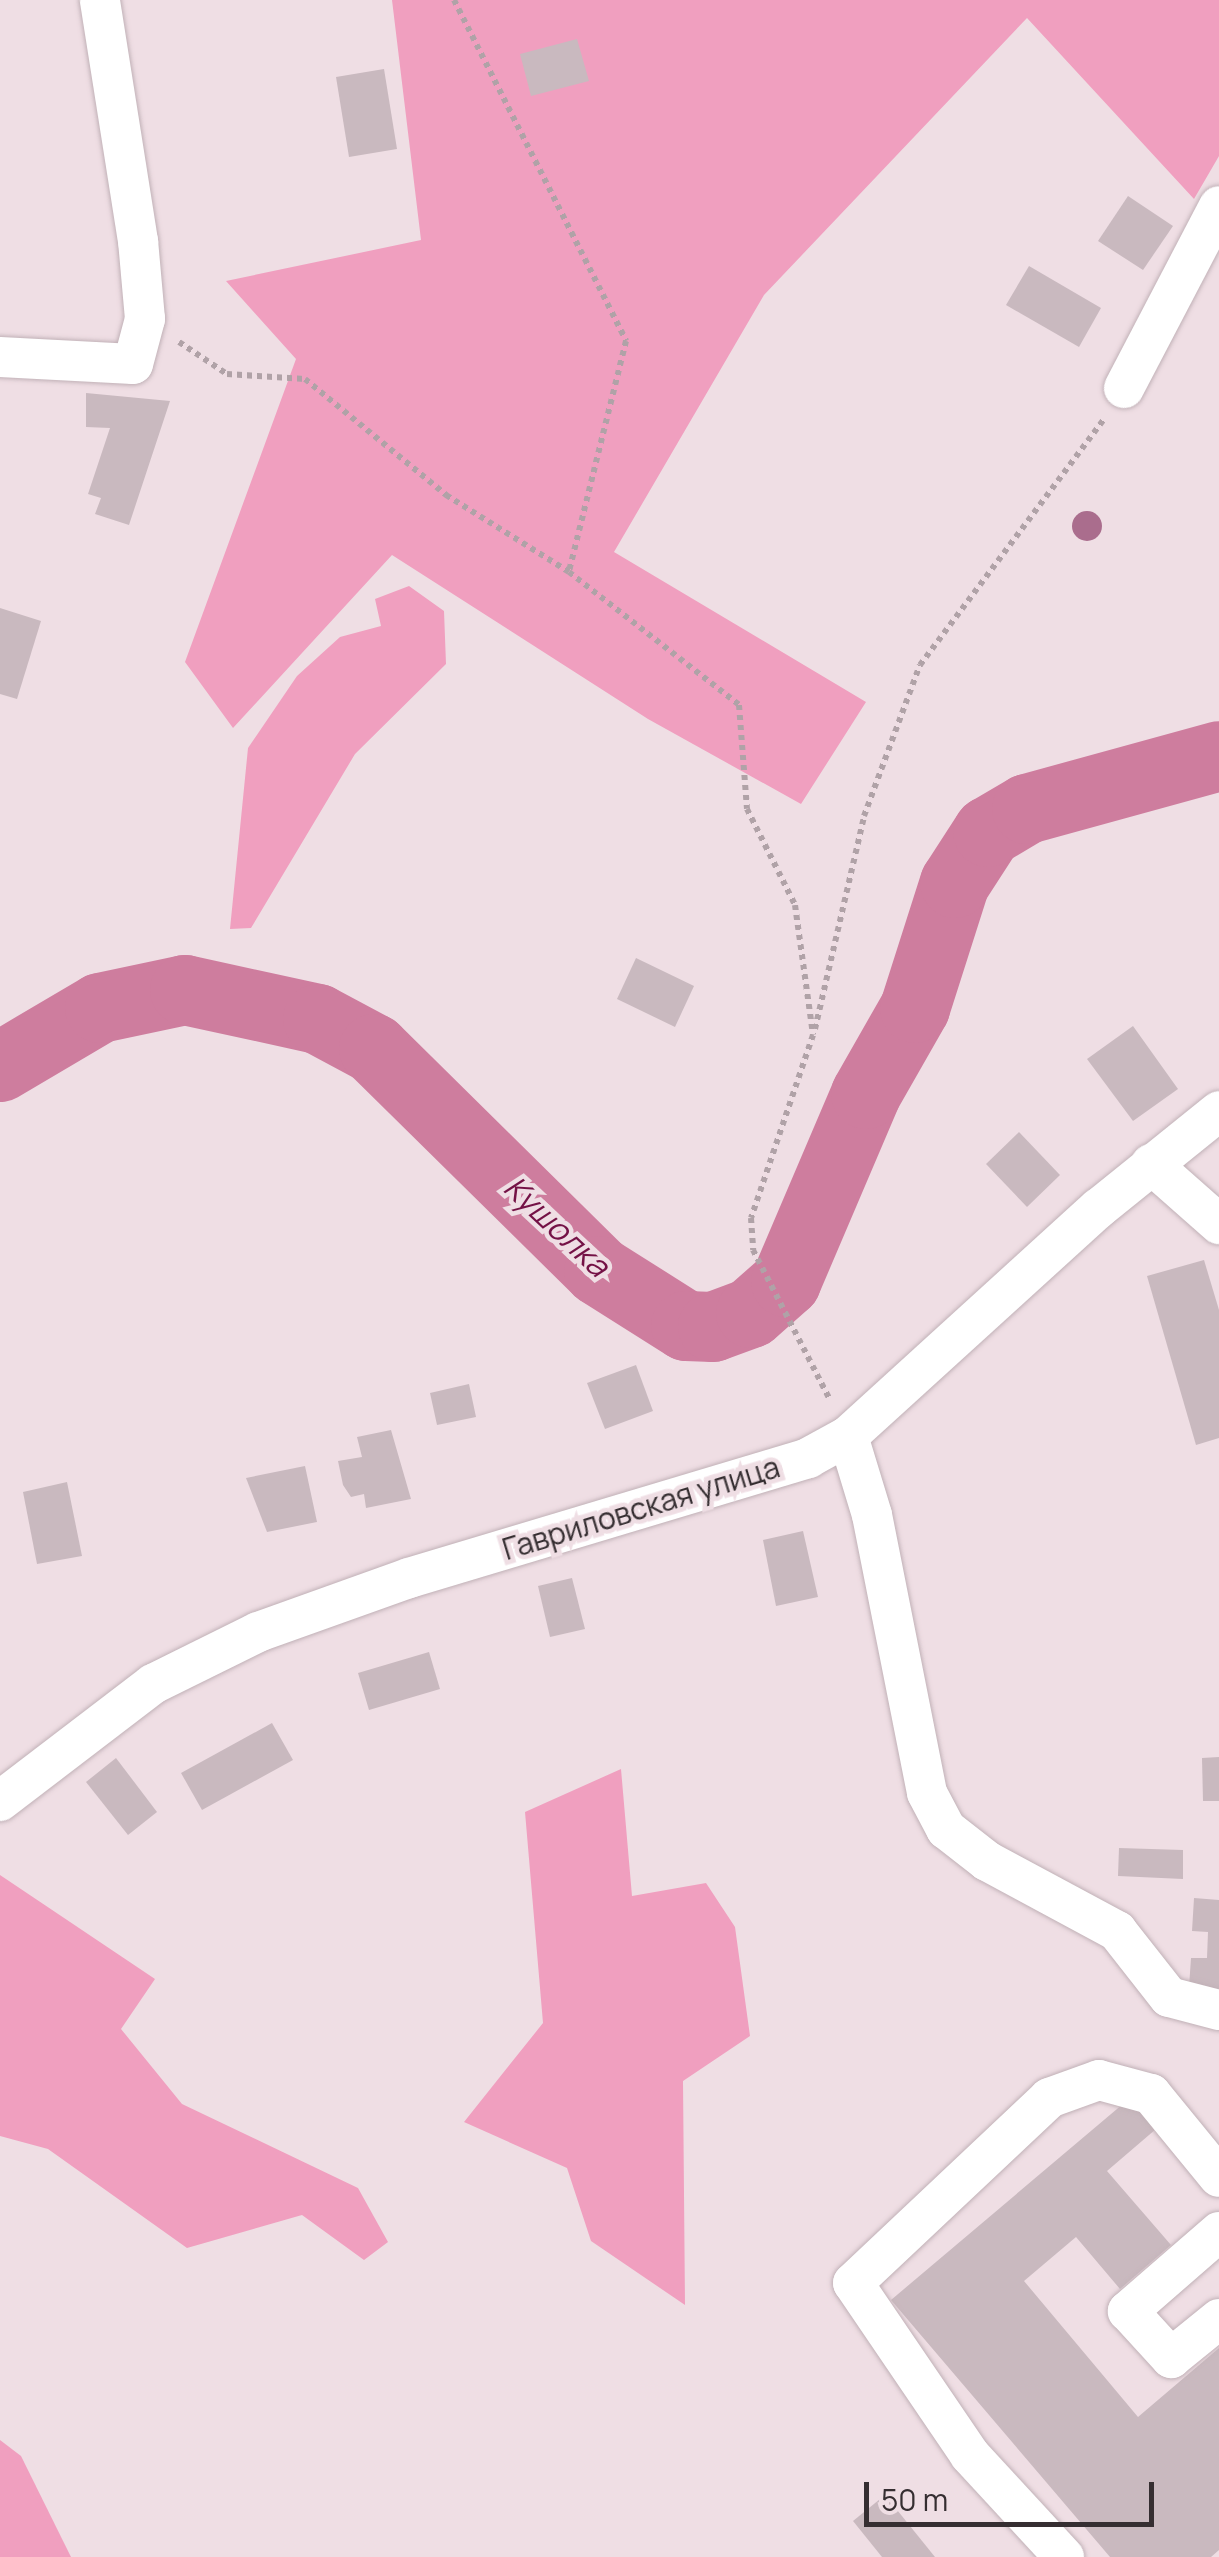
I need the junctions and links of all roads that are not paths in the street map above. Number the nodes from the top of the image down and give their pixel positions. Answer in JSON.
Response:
{"nodes":[{"id":1,"x":100,"y":0,"type":"edge"},
{"id":2,"x":1219,"y":206,"type":"edge"},
{"id":3,"x":0,"y":357,"type":"edge"},
{"id":4,"x":1124,"y":388,"type":"road end"},
{"id":5,"x":1219,"y":1111,"type":"edge"},
{"id":6,"x":1151,"y":1164,"type":"junction"},
{"id":7,"x":1219,"y":1224,"type":"edge"},
{"id":8,"x":848,"y":1436,"type":"junction"},
{"id":9,"x":0,"y":1801,"type":"edge"},
{"id":10,"x":1219,"y":2010,"type":"edge"},
{"id":11,"x":1219,"y":2177,"type":"edge"},
{"id":12,"x":1219,"y":2232,"type":"edge"},
{"id":13,"x":1219,"y":2319,"type":"edge"},
{"id":14,"x":1064,"y":2557,"type":"edge"}],
"edges":[{"from":1,"to":3,"type":"street"},
{"from":2,"to":4,"type":"street"},
{"from":5,"to":6,"type":"street","name":"Гавриловская улица"},
{"from":6,"to":7,"type":"street"},
{"from":6,"to":8,"type":"street","name":"Гавриловская улица"},
{"from":8,"to":9,"type":"street","name":"Гавриловская улица"},
{"from":8,"to":10,"type":"street"},
{"from":11,"to":14,"type":"street"},
{"from":12,"to":13,"type":"street"}]}
